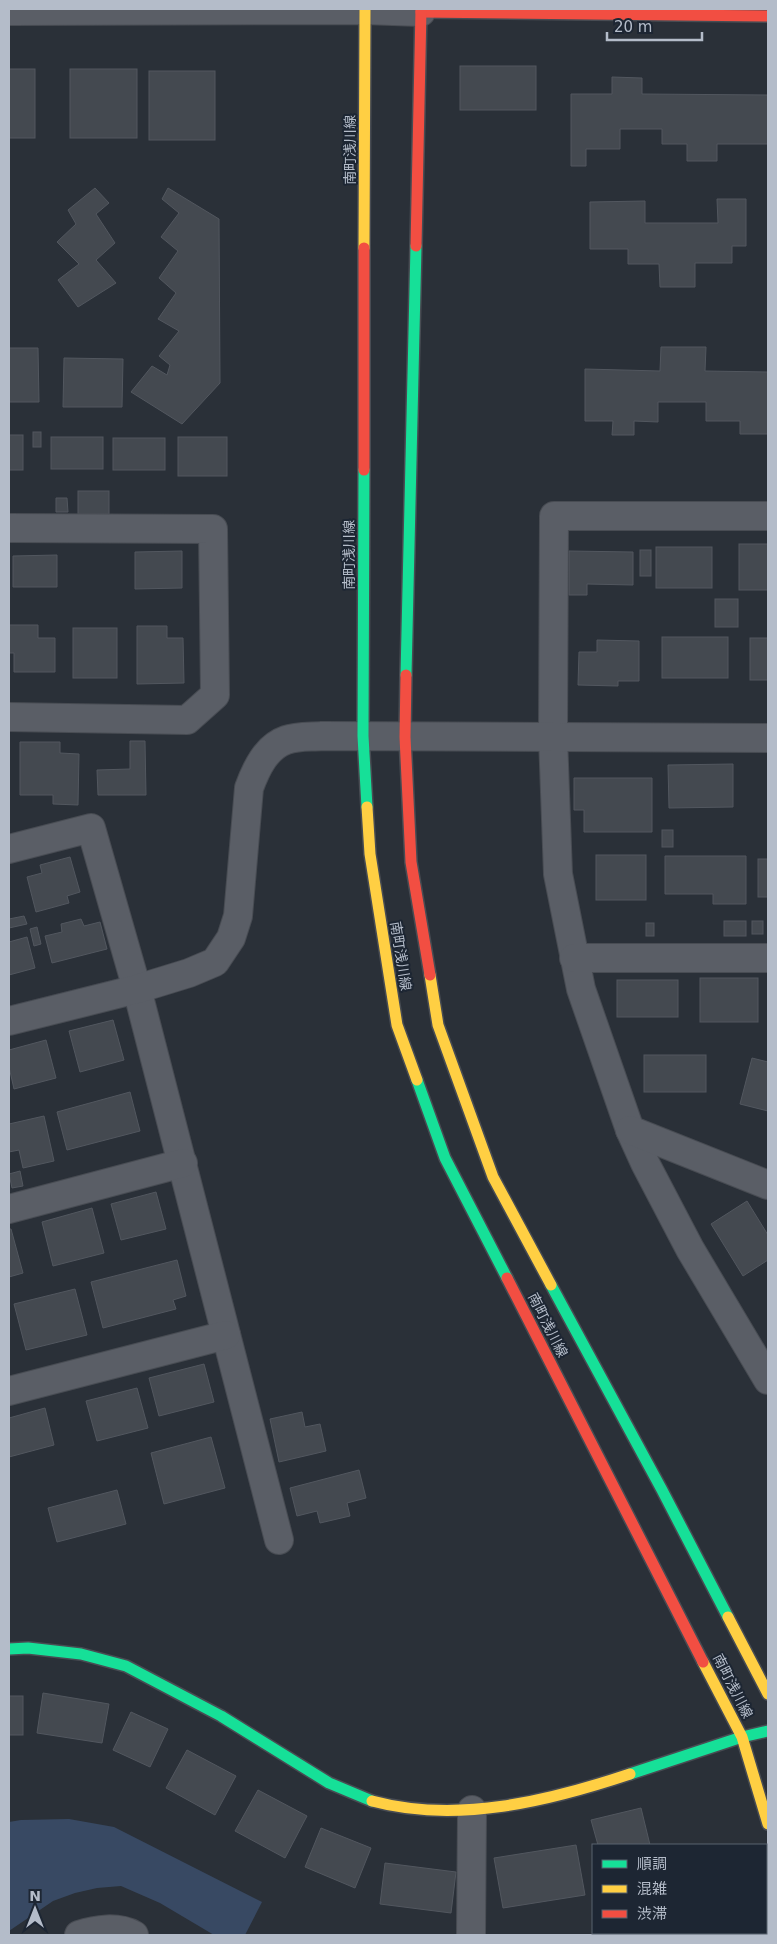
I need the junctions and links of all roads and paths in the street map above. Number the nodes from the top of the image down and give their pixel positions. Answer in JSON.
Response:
{"nodes":[{"id":1,"x":365,"y":9,"type":"edge"},
{"id":2,"x":9,"y":10,"type":"edge"},
{"id":3,"x":421,"y":10,"type":"edge"},
{"id":4,"x":768,"y":16,"type":"edge"},
{"id":5,"x":768,"y":516,"type":"edge"},
{"id":6,"x":9,"y":528,"type":"edge"},
{"id":7,"x":9,"y":717,"type":"edge"},
{"id":8,"x":363,"y":736,"type":"junction"},
{"id":9,"x":553,"y":737,"type":"junction"},
{"id":10,"x":405,"y":738,"type":"junction"},
{"id":11,"x":768,"y":738,"type":"edge"},
{"id":12,"x":9,"y":849,"type":"edge"},
{"id":13,"x":574,"y":958,"type":"junction"},
{"id":14,"x":768,"y":958,"type":"edge"},
{"id":15,"x":137,"y":989,"type":"junction"},
{"id":16,"x":9,"y":1021,"type":"edge"},
{"id":17,"x":630,"y":1130,"type":"junction"},
{"id":18,"x":182,"y":1163,"type":"junction"},
{"id":19,"x":768,"y":1185,"type":"edge"},
{"id":20,"x":9,"y":1209,"type":"edge"},
{"id":21,"x":226,"y":1335,"type":"junction"},
{"id":22,"x":764,"y":1368,"type":"edge"},
{"id":23,"x":9,"y":1391,"type":"edge"},
{"id":24,"x":279,"y":1540,"type":"dead end"},
{"id":25,"x":9,"y":1649,"type":"edge"},
{"id":26,"x":768,"y":1694,"type":"edge"},
{"id":27,"x":768,"y":1731,"type":"edge"},
{"id":28,"x":742,"y":1736,"type":"junction"},
{"id":29,"x":472,"y":1810,"type":"junction"},
{"id":30,"x":768,"y":1824,"type":"edge"},
{"id":31,"x":79,"y":1935,"type":"edge"},
{"id":32,"x":134,"y":1935,"type":"edge"},
{"id":33,"x":471,"y":1935,"type":"edge"}],
"edges":[{"from":1,"to":2,"type":"street"},
{"from":1,"to":3,"type":"street"},
{"from":1,"to":8,"type":"street","name":"南町浅川線"},
{"from":3,"to":4,"type":"street"},
{"from":3,"to":10,"type":"street","name":"南町浅川線"},
{"from":5,"to":9,"type":"street"},
{"from":6,"to":7,"type":"street"},
{"from":8,"to":10,"type":"street"},
{"from":8,"to":15,"type":"street"},
{"from":8,"to":28,"type":"street","name":"南町浅川線"},
{"from":9,"to":10,"type":"street"},
{"from":9,"to":11,"type":"street"},
{"from":9,"to":13,"type":"street"},
{"from":10,"to":26,"type":"street","name":"南町浅川線"},
{"from":12,"to":15,"type":"street"},
{"from":13,"to":14,"type":"street"},
{"from":13,"to":17,"type":"street"},
{"from":15,"to":16,"type":"street"},
{"from":15,"to":18,"type":"street"},
{"from":17,"to":19,"type":"street"},
{"from":17,"to":22,"type":"street"},
{"from":18,"to":20,"type":"street"},
{"from":18,"to":21,"type":"street"},
{"from":21,"to":23,"type":"street"},
{"from":21,"to":24,"type":"street"},
{"from":25,"to":29,"type":"street"},
{"from":27,"to":28,"type":"street"},
{"from":28,"to":29,"type":"street"},
{"from":28,"to":30,"type":"street","name":"南町浅川線"},
{"from":29,"to":33,"type":"street"},
{"from":31,"to":32,"type":"street"}]}
